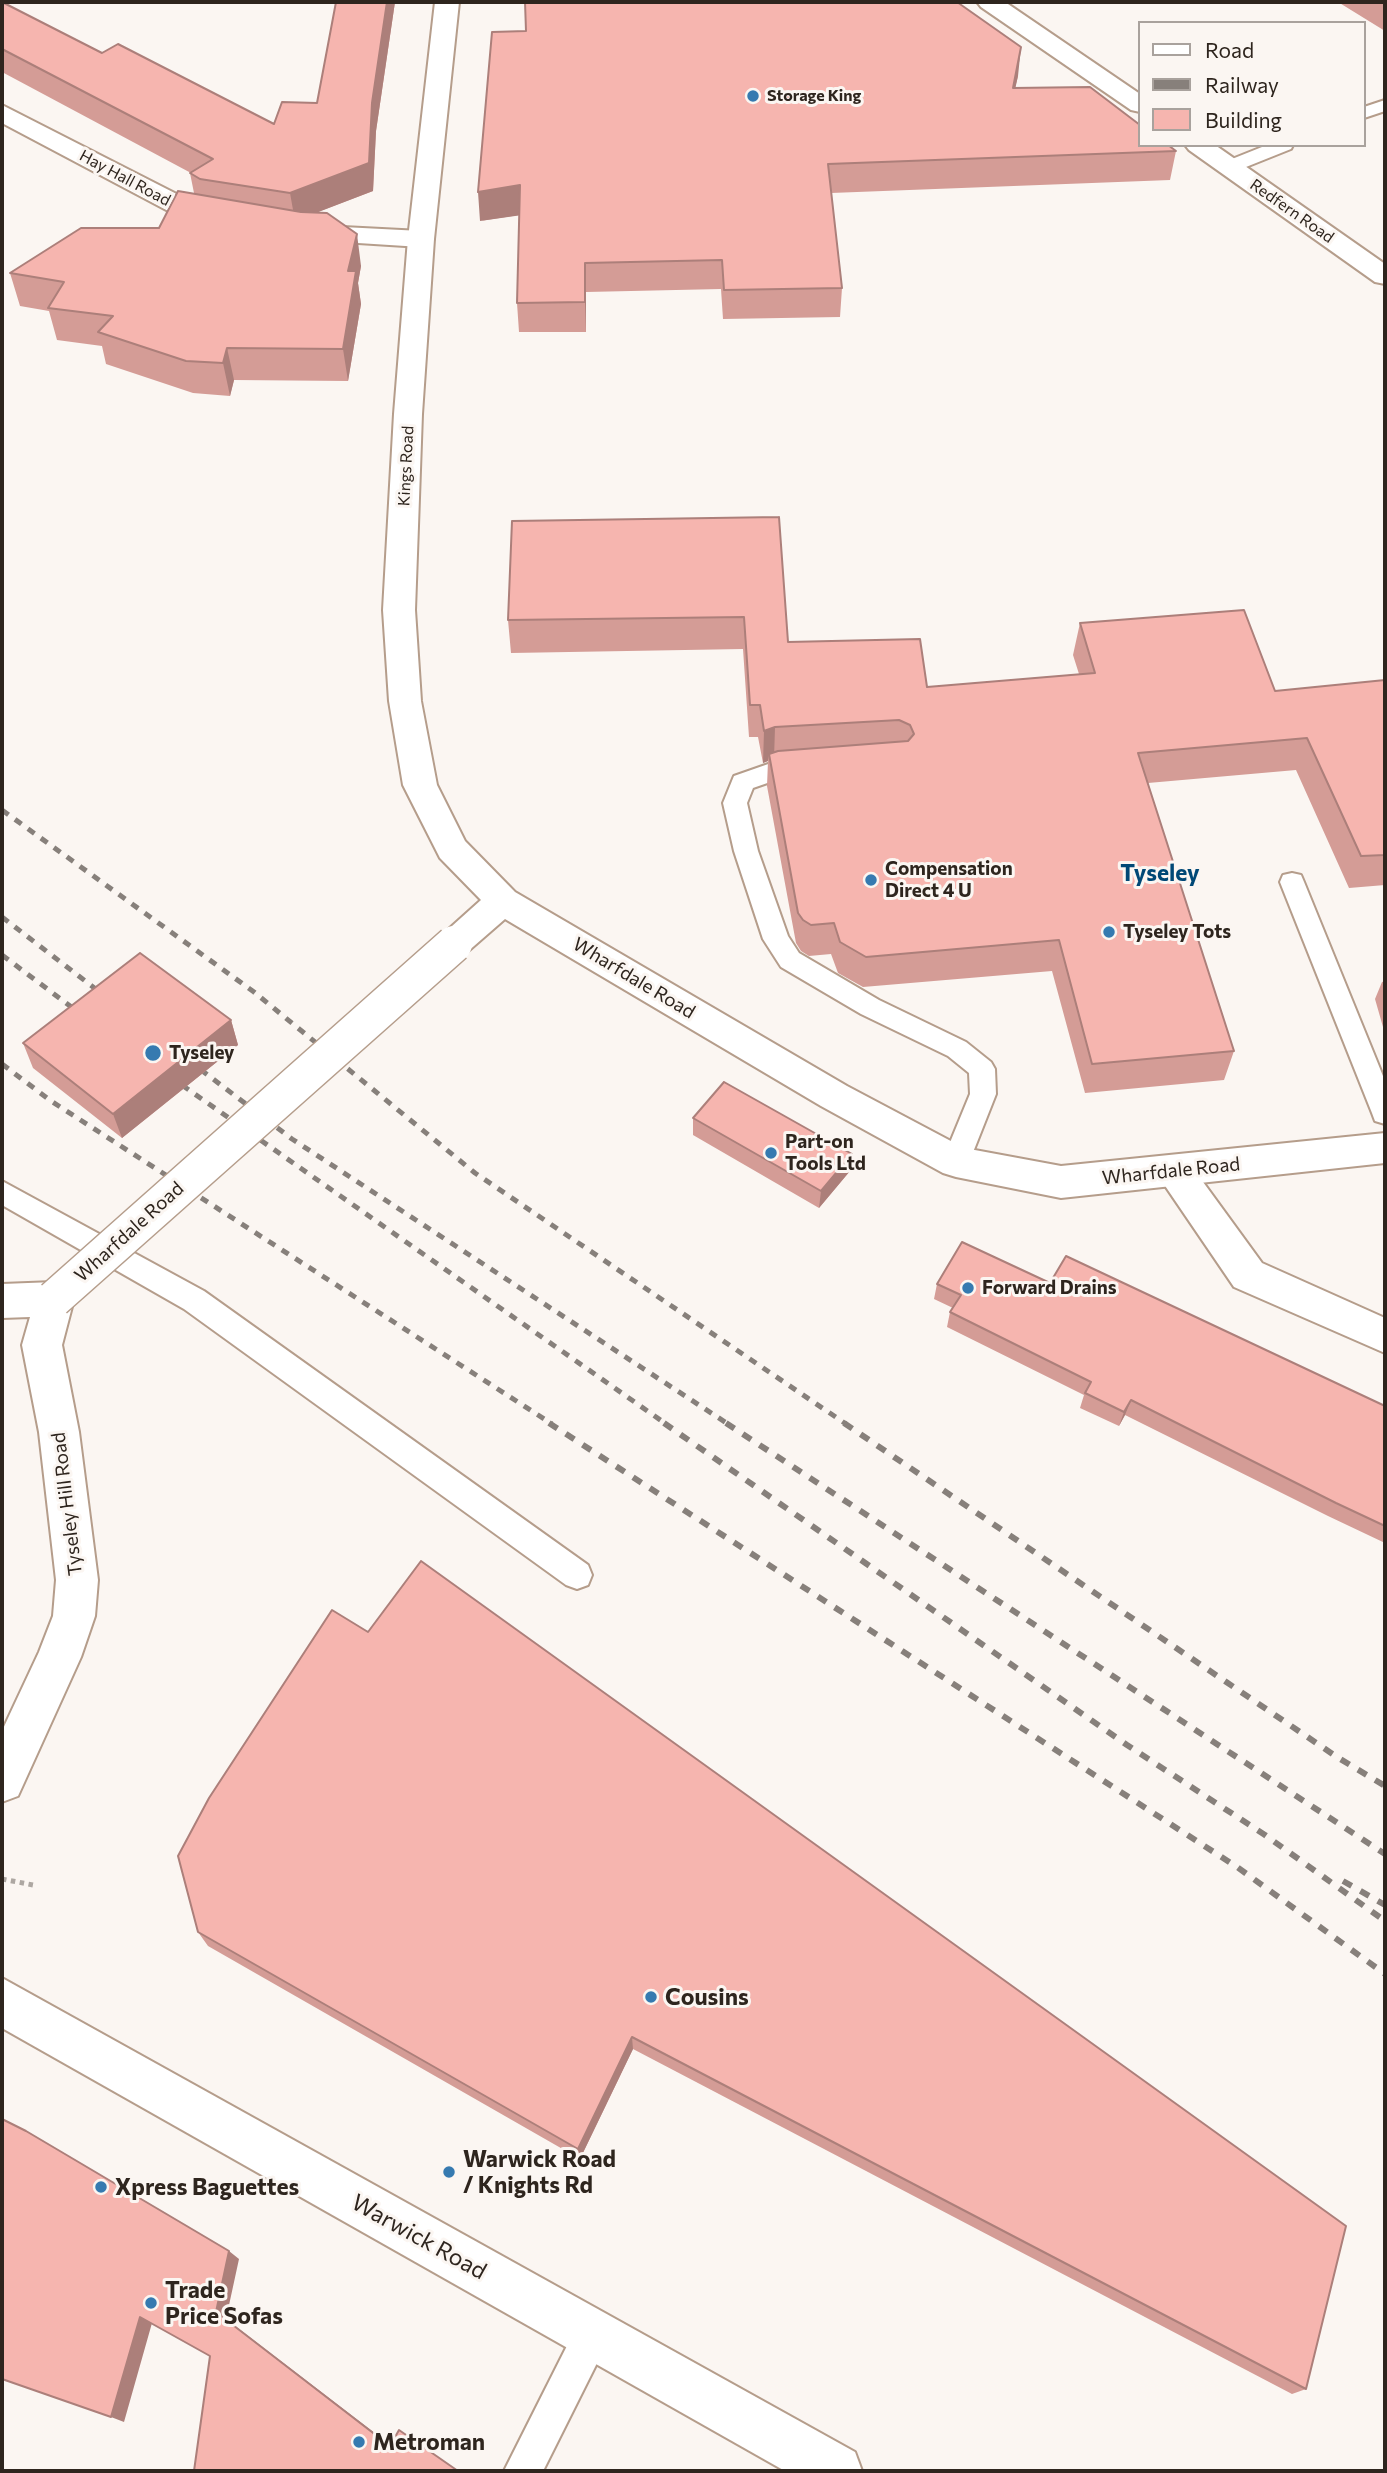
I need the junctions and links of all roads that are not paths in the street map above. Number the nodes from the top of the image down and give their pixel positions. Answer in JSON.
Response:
{"nodes":[{"id":1,"x":447,"y":2,"type":"edge"},
{"id":2,"x":989,"y":2,"type":"edge"},
{"id":3,"x":1138,"y":104,"type":"edge"},
{"id":4,"x":1385,"y":105,"type":"edge"},
{"id":5,"x":1366,"y":112,"type":"edge"},
{"id":6,"x":2,"y":113,"type":"edge"},
{"id":7,"x":1201,"y":147,"type":"edge"},
{"id":8,"x":1279,"y":147,"type":"edge"},
{"id":9,"x":1229,"y":167,"type":"junction"},
{"id":10,"x":239,"y":223,"type":"edge"},
{"id":11,"x":280,"y":229,"type":"edge"},
{"id":12,"x":421,"y":239,"type":"junction"},
{"id":13,"x":1385,"y":276,"type":"edge"},
{"id":14,"x":828,"y":768,"type":"edge"},
{"id":15,"x":1292,"y":882,"type":"dead end"},
{"id":16,"x":503,"y":901,"type":"junction"},
{"id":17,"x":1385,"y":1113,"type":"edge"},
{"id":18,"x":1385,"y":1148,"type":"edge"},
{"id":19,"x":956,"y":1162,"type":"junction"},
{"id":20,"x":1174,"y":1171,"type":"junction"},
{"id":21,"x":2,"y":1192,"type":"edge"},
{"id":22,"x":54,"y":1299,"type":"junction"},
{"id":23,"x":2,"y":1301,"type":"edge"},
{"id":24,"x":1385,"y":1336,"type":"edge"},
{"id":25,"x":577,"y":1575,"type":"dead end"},
{"id":26,"x":2,"y":1780,"type":"edge"},
{"id":27,"x":2,"y":2002,"type":"edge"},
{"id":28,"x":592,"y":2334,"type":"junction"},
{"id":29,"x":523,"y":2471,"type":"edge"},
{"id":30,"x":836,"y":2471,"type":"edge"}],
"edges":[{"from":1,"to":12,"type":"main road","name":"Kings Road"},
{"from":2,"to":3,"type":"main road"},
{"from":4,"to":5,"type":"lane"},
{"from":6,"to":10,"type":"main road","name":"Hay Hall Road"},
{"from":7,"to":9,"type":"main road","name":"Redfern Road"},
{"from":8,"to":9,"type":"lane"},
{"from":9,"to":13,"type":"main road","name":"Redfern Road"},
{"from":11,"to":12,"type":"main road"},
{"from":12,"to":16,"type":"main road","name":"Kings Road"},
{"from":14,"to":19,"type":"lane"},
{"from":15,"to":17,"type":"lane"},
{"from":16,"to":19,"type":"main road","name":"Wharfdale Road"},
{"from":16,"to":22,"type":"main road","name":"Wharfdale Road","bridge":true},
{"from":18,"to":20,"type":"main road","name":"Wharfdale Road"},
{"from":19,"to":20,"type":"main road","name":"Wharfdale Road"},
{"from":20,"to":24,"type":"main road"},
{"from":21,"to":25,"type":"lane"},
{"from":22,"to":23,"type":"main road"},
{"from":22,"to":26,"type":"main road","name":"Tyseley Hill Road"},
{"from":27,"to":28,"type":"main road","name":"Warwick Road"},
{"from":28,"to":29,"type":"lane"},
{"from":28,"to":30,"type":"main road","name":"Warwick Road"}]}
